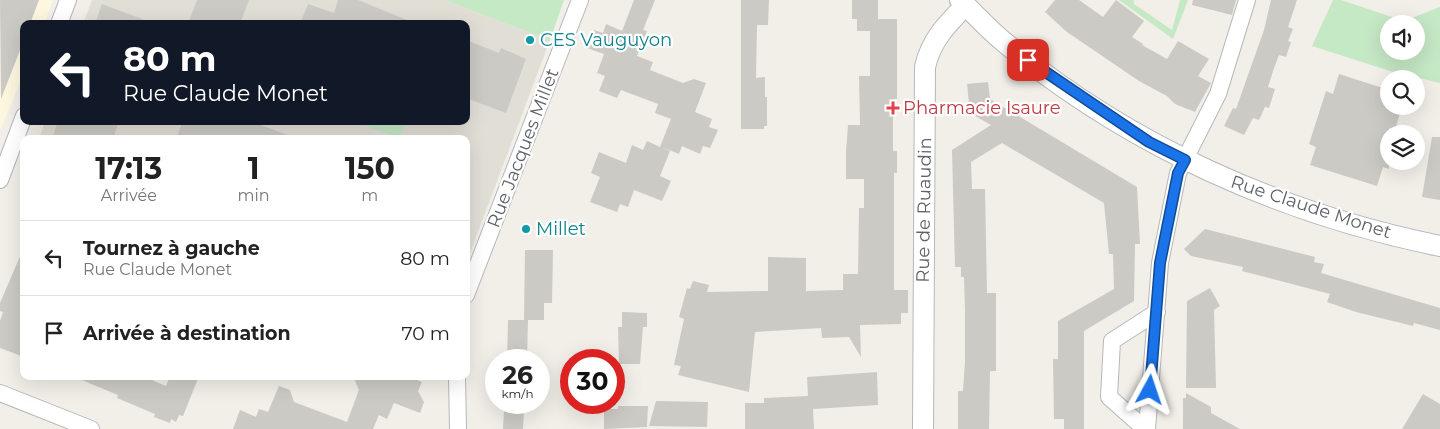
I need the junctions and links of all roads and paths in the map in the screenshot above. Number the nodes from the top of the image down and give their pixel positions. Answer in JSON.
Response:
{"nodes":[{"id":1,"x":68,"y":0,"type":"edge"},
{"id":2,"x":580,"y":0,"type":"edge"},
{"id":3,"x":1247,"y":0,"type":"edge"},
{"id":4,"x":963,"y":3,"type":"edge"},
{"id":5,"x":60,"y":20,"type":"edge"},
{"id":6,"x":21,"y":125,"type":"edge"},
{"id":7,"x":1185,"y":160,"type":"junction"},
{"id":8,"x":0,"y":180,"type":"edge"},
{"id":9,"x":1440,"y":246,"type":"edge"},
{"id":10,"x":470,"y":285,"type":"edge"},
{"id":11,"x":1156,"y":312,"type":"junction"},
{"id":12,"x":457,"y":380,"type":"edge"},
{"id":13,"x":0,"y":393,"type":"edge"},
{"id":14,"x":91,"y":429,"type":"edge"},
{"id":15,"x":458,"y":429,"type":"edge"},
{"id":16,"x":923,"y":429,"type":"edge"},
{"id":17,"x":1146,"y":429,"type":"edge"}],
"edges":[{"from":1,"to":5,"type":"street"},
{"from":2,"to":10,"type":"street","name":"Rue Jacques Millet"},
{"from":3,"to":7,"type":"street"},
{"from":4,"to":7,"type":"street","name":"Rue Claude Monet"},
{"from":4,"to":16,"type":"street","name":"Rue de Ruaudin"},
{"from":6,"to":8,"type":"street"},
{"from":7,"to":9,"type":"street","name":"Rue Claude Monet"},
{"from":7,"to":11,"type":"street"},
{"from":11,"to":17,"type":"street"},
{"from":11,"to":17,"type":"street"},
{"from":12,"to":15,"type":"street"},
{"from":13,"to":14,"type":"street"}]}
